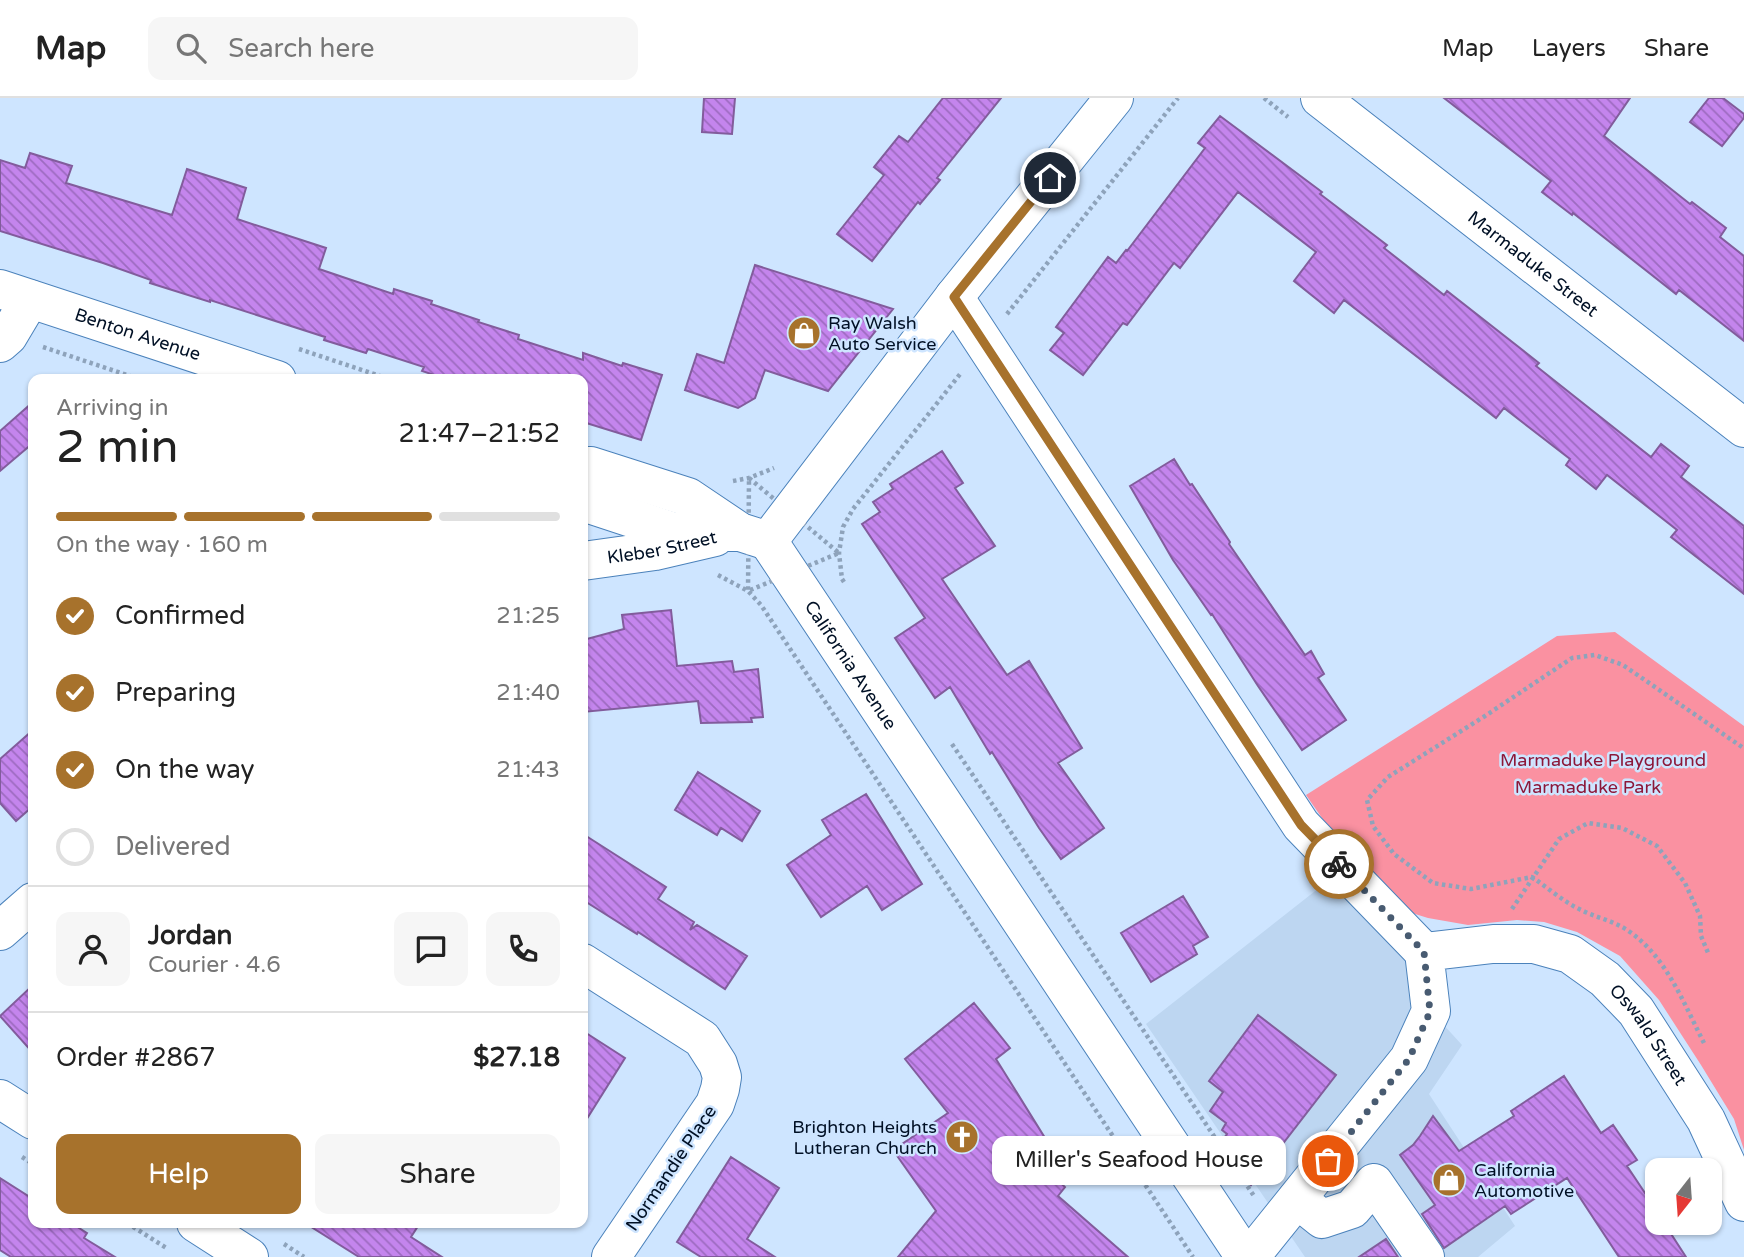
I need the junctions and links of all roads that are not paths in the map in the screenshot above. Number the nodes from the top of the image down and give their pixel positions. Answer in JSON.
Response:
{"nodes":[{"id":1,"x":1114,"y":98,"type":"edge"},
{"id":2,"x":1320,"y":98,"type":"edge"},
{"id":3,"x":15,"y":294,"type":"edge"},
{"id":4,"x":954,"y":297,"type":"junction"},
{"id":5,"x":18,"y":344,"type":"edge"},
{"id":6,"x":259,"y":374,"type":"edge"},
{"id":7,"x":1744,"y":428,"type":"edge"},
{"id":8,"x":588,"y":466,"type":"edge"},
{"id":9,"x":588,"y":504,"type":"edge"},
{"id":10,"x":754,"y":536,"type":"junction"},
{"id":11,"x":588,"y":560,"type":"edge"},
{"id":12,"x":28,"y":906,"type":"edge"},
{"id":13,"x":0,"y":931,"type":"edge"},
{"id":14,"x":1424,"y":952,"type":"junction"},
{"id":15,"x":588,"y":966,"type":"edge"},
{"id":16,"x":0,"y":1099,"type":"edge"},
{"id":17,"x":28,"y":1117,"type":"edge"},
{"id":18,"x":1297,"y":1199,"type":"junction"},
{"id":19,"x":1744,"y":1202,"type":"edge"},
{"id":20,"x":183,"y":1237,"type":"edge"},
{"id":21,"x":249,"y":1257,"type":"edge"},
{"id":22,"x":611,"y":1257,"type":"edge"},
{"id":23,"x":1248,"y":1257,"type":"edge"},
{"id":24,"x":1425,"y":1257,"type":"edge"}],
"edges":[{"from":1,"to":4,"type":"street"},
{"from":2,"to":7,"type":"street","name":"Marmaduke Street"},
{"from":3,"to":5,"type":"street"},
{"from":3,"to":6,"type":"street","name":"Benton Avenue"},
{"from":4,"to":10,"type":"street"},
{"from":4,"to":14,"type":"street"},
{"from":8,"to":10,"type":"street"},
{"from":9,"to":10,"type":"street"},
{"from":10,"to":11,"type":"street","name":"Kleber Street"},
{"from":10,"to":23,"type":"street","name":"California Avenue"},
{"from":12,"to":13,"type":"street"},
{"from":14,"to":18,"type":"street"},
{"from":14,"to":19,"type":"street","name":"Oswald Street"},
{"from":15,"to":22,"type":"street","name":"Normandie Place"},
{"from":16,"to":17,"type":"street"},
{"from":18,"to":23,"type":"street"},
{"from":18,"to":24,"type":"street"},
{"from":20,"to":21,"type":"street"}]}
